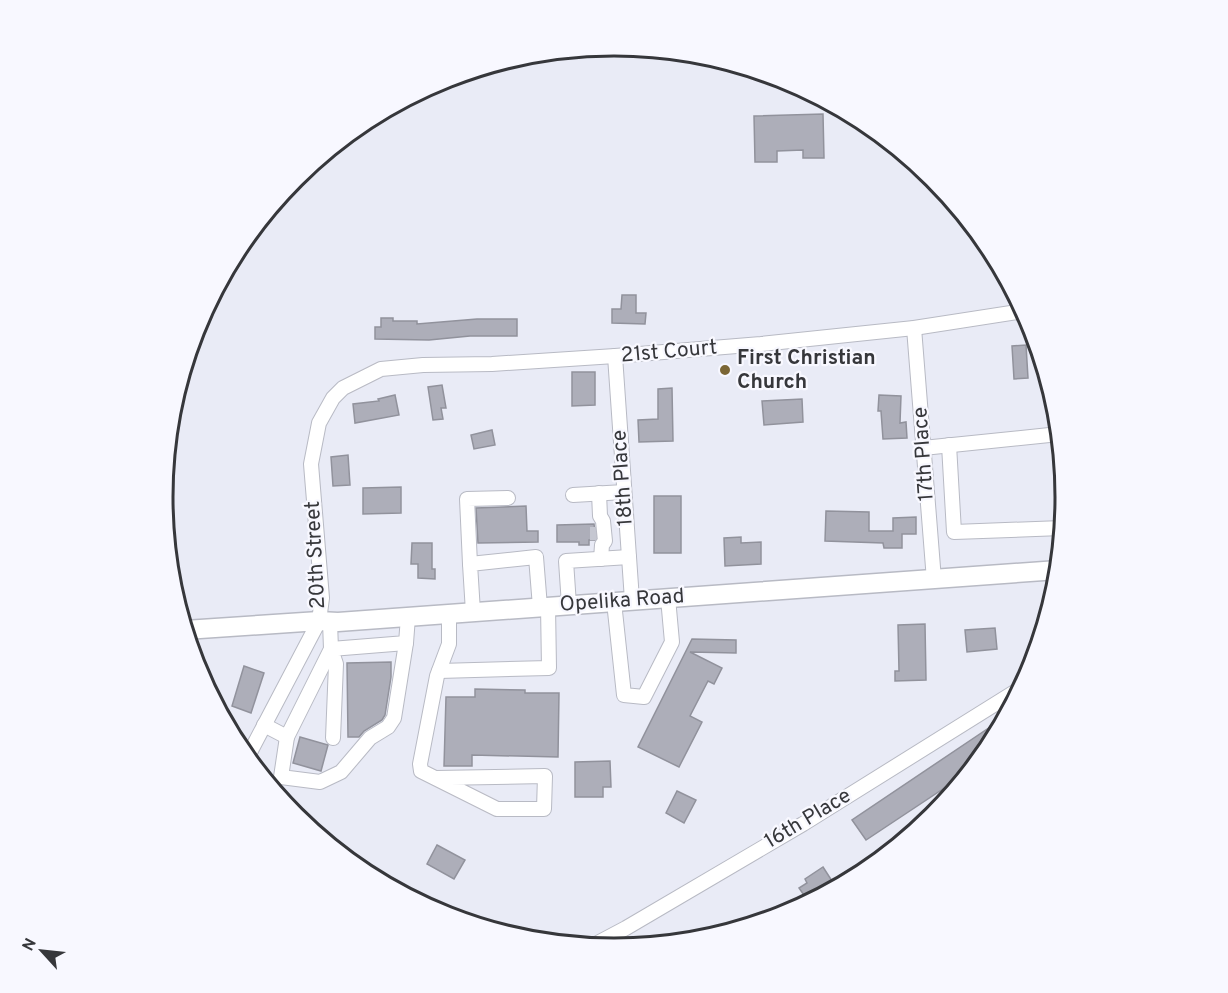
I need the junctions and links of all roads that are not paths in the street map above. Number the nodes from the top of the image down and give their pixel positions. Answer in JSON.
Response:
{"nodes":[{"id":1,"x":1015,"y":312,"type":"edge"},
{"id":2,"x":914,"y":327,"type":"junction"},
{"id":3,"x":615,"y":356,"type":"junction"},
{"id":4,"x":326,"y":410,"type":"joint"},
{"id":5,"x":1050,"y":435,"type":"edge"},
{"id":6,"x":949,"y":445,"type":"junction"},
{"id":7,"x":923,"y":448,"type":"junction"},
{"id":8,"x":624,"y":492,"type":"junction"},
{"id":9,"x":599,"y":494,"type":"junction"},
{"id":10,"x":573,"y":495,"type":"dead end"},
{"id":11,"x":508,"y":498,"type":"dead end"},
{"id":12,"x":1054,"y":528,"type":"edge"},
{"id":13,"x":954,"y":532,"type":"junction"},
{"id":14,"x":930,"y":535,"type":"junction"},
{"id":15,"x":599,"y":537,"type":"junction"},
{"id":16,"x":629,"y":557,"type":"junction"},
{"id":17,"x":470,"y":564,"type":"junction"},
{"id":18,"x":1049,"y":571,"type":"edge"},
{"id":19,"x":934,"y":579,"type":"junction"},
{"id":20,"x":668,"y":598,"type":"junction"},
{"id":21,"x":632,"y":600,"type":"junction"},
{"id":22,"x":614,"y":602,"type":"junction"},
{"id":23,"x":569,"y":605,"type":"junction"},
{"id":24,"x":544,"y":607,"type":"junction"},
{"id":25,"x":473,"y":612,"type":"junction"},
{"id":26,"x":449,"y":614,"type":"junction"},
{"id":27,"x":408,"y":617,"type":"junction"},
{"id":28,"x":324,"y":622,"type":"junction"},
{"id":29,"x":193,"y":630,"type":"edge"},
{"id":30,"x":406,"y":643,"type":"junction"},
{"id":31,"x":331,"y":649,"type":"junction"},
{"id":32,"x":439,"y":671,"type":"junction"},
{"id":33,"x":1008,"y":696,"type":"edge"},
{"id":34,"x":264,"y":725,"type":"junction"},
{"id":35,"x":287,"y":737,"type":"junction"},
{"id":36,"x":333,"y":738,"type":"dead end"},
{"id":37,"x":252,"y":749,"type":"edge"},
{"id":38,"x":436,"y":778,"type":"junction"},
{"id":39,"x":608,"y":938,"type":"edge"}],
"edges":[{"from":1,"to":2,"type":"street","name":"21st Court"},
{"from":2,"to":3,"type":"street","name":"21st Court"},
{"from":2,"to":7,"type":"street","name":"17th Place"},
{"from":3,"to":4,"type":"street","name":"21st Court"},
{"from":3,"to":8,"type":"street","name":"18th Place"},
{"from":4,"to":28,"type":"street","name":"20th Street"},
{"from":5,"to":6,"type":"street"},
{"from":6,"to":7,"type":"street"},
{"from":6,"to":13,"type":"street"},
{"from":7,"to":14,"type":"street","name":"17th Place"},
{"from":8,"to":9,"type":"street"},
{"from":8,"to":16,"type":"street","name":"18th Place"},
{"from":9,"to":10,"type":"street"},
{"from":9,"to":15,"type":"street"},
{"from":11,"to":17,"type":"street"},
{"from":12,"to":13,"type":"street"},
{"from":13,"to":14,"type":"street"},
{"from":14,"to":19,"type":"street","name":"17th Place"},
{"from":15,"to":16,"type":"street"},
{"from":15,"to":23,"type":"street"},
{"from":16,"to":21,"type":"street","name":"18th Place"},
{"from":17,"to":24,"type":"street"},
{"from":17,"to":25,"type":"street"},
{"from":18,"to":19,"type":"main road","name":"Opelika Road"},
{"from":19,"to":20,"type":"main road","name":"Opelika Road"},
{"from":20,"to":21,"type":"main road","name":"Opelika Road"},
{"from":20,"to":22,"type":"street"},
{"from":21,"to":22,"type":"main road","name":"Opelika Road"},
{"from":22,"to":23,"type":"main road","name":"Opelika Road"},
{"from":23,"to":24,"type":"main road","name":"Opelika Road"},
{"from":24,"to":25,"type":"main road","name":"Opelika Road"},
{"from":24,"to":32,"type":"street"},
{"from":25,"to":26,"type":"main road","name":"Opelika Road"},
{"from":26,"to":27,"type":"main road","name":"Opelika Road"},
{"from":26,"to":32,"type":"street"},
{"from":27,"to":28,"type":"main road","name":"Opelika Road"},
{"from":27,"to":30,"type":"street"},
{"from":28,"to":29,"type":"main road","name":"Opelika Road"},
{"from":28,"to":31,"type":"street"},
{"from":28,"to":34,"type":"street","name":"20th Street"},
{"from":30,"to":31,"type":"street"},
{"from":30,"to":35,"type":"street"},
{"from":31,"to":35,"type":"street"},
{"from":31,"to":36,"type":"street"},
{"from":32,"to":38,"type":"street"},
{"from":33,"to":39,"type":"street","name":"16th Place"},
{"from":34,"to":35,"type":"street"},
{"from":34,"to":37,"type":"street","name":"20th Street"},
{"from":38,"to":38,"type":"street"}]}
